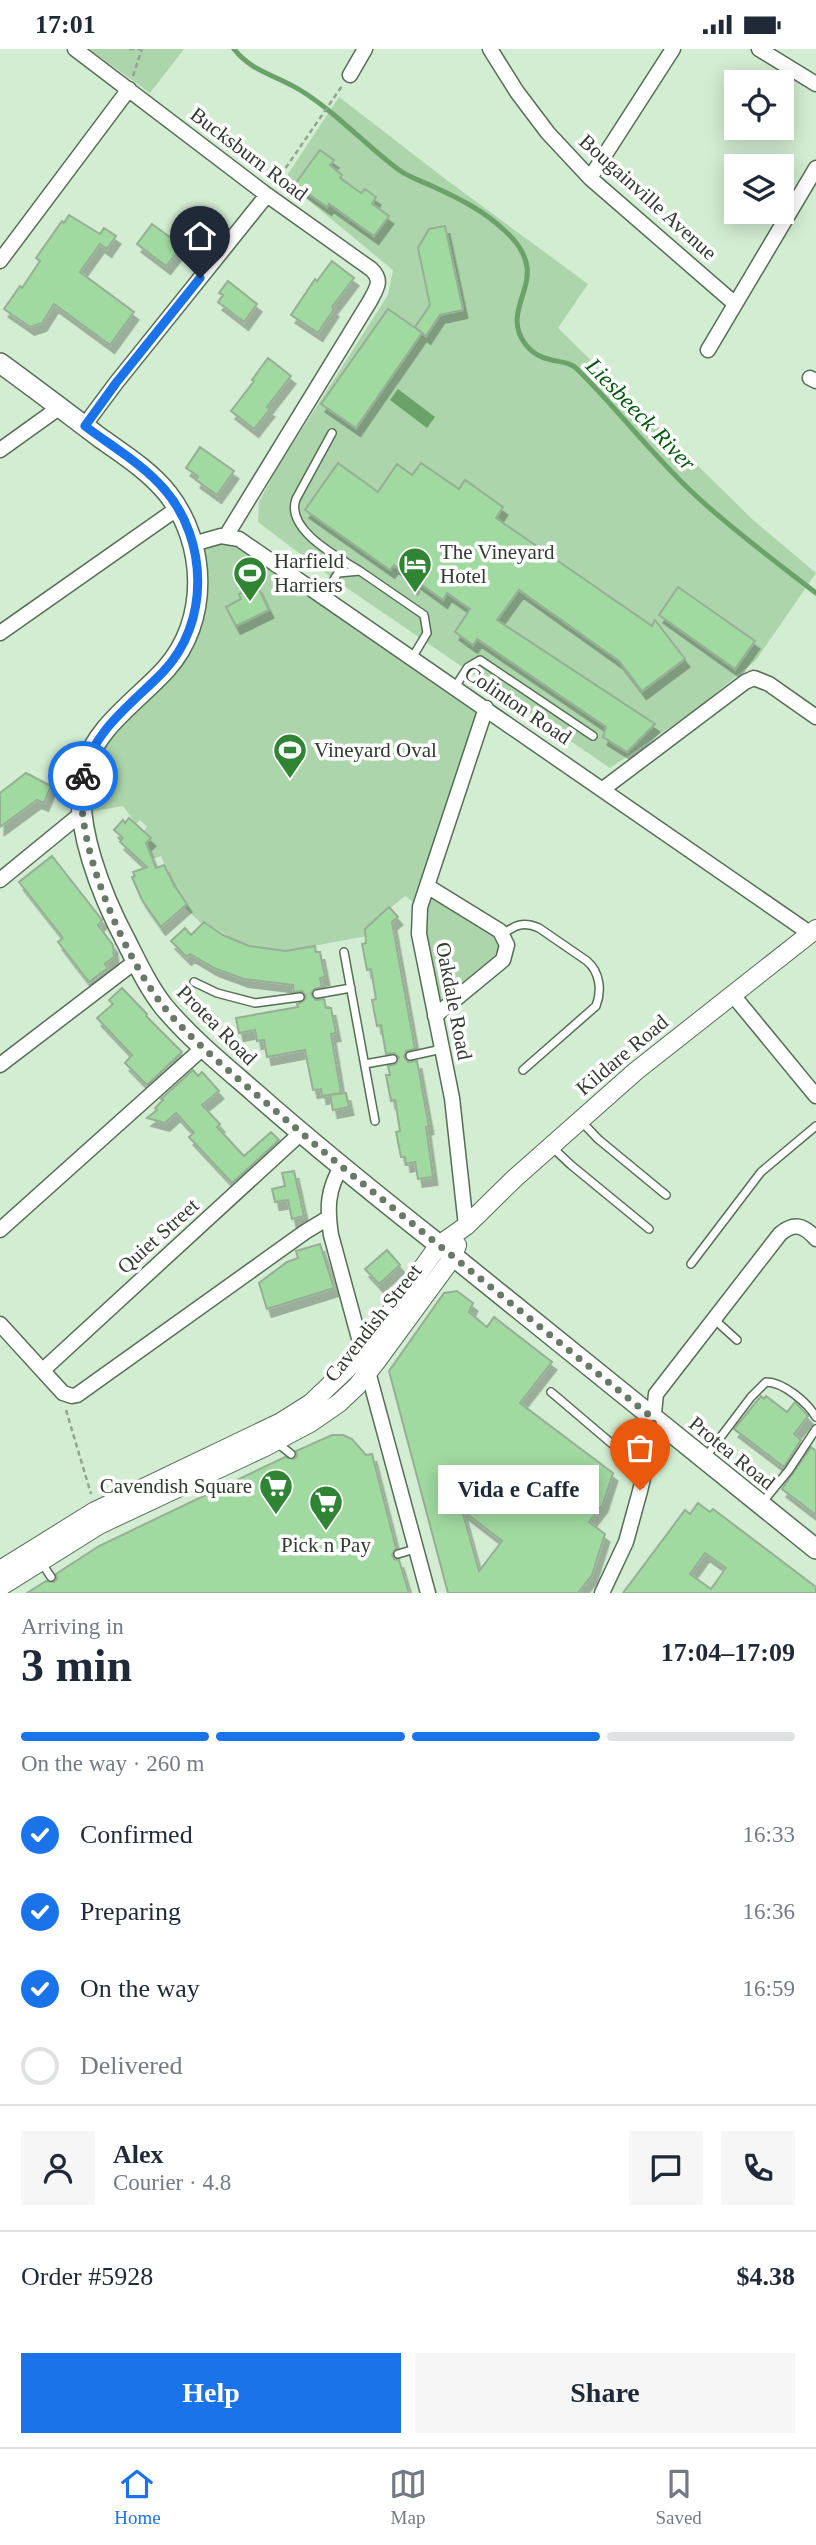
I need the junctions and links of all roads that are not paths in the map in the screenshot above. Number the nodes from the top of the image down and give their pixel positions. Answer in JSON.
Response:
{"nodes":[{"id":1,"x":75,"y":49,"type":"edge"},
{"id":2,"x":365,"y":49,"type":"edge"},
{"id":3,"x":490,"y":49,"type":"edge"},
{"id":4,"x":673,"y":49,"type":"edge"},
{"id":5,"x":759,"y":49,"type":"edge"},
{"id":6,"x":349,"y":75,"type":"road end"},
{"id":7,"x":816,"y":84,"type":"edge"},
{"id":8,"x":129,"y":89,"type":"junction"},
{"id":9,"x":816,"y":168,"type":"edge"},
{"id":10,"x":590,"y":178,"type":"junction"},
{"id":11,"x":267,"y":195,"type":"junction"},
{"id":12,"x":0,"y":261,"type":"edge"},
{"id":13,"x":734,"y":303,"type":"junction"},
{"id":14,"x":708,"y":350,"type":"dead end"},
{"id":15,"x":0,"y":363,"type":"edge"},
{"id":16,"x":60,"y":407,"type":"junction"},
{"id":17,"x":85,"y":426,"type":"junction"},
{"id":18,"x":332,"y":433,"type":"dead end"},
{"id":19,"x":0,"y":450,"type":"edge"},
{"id":20,"x":178,"y":507,"type":"junction"},
{"id":21,"x":226,"y":536,"type":"junction"},
{"id":22,"x":193,"y":544,"type":"junction"},
{"id":23,"x":360,"y":571,"type":"junction"},
{"id":24,"x":323,"y":597,"type":"junction"},
{"id":25,"x":0,"y":633,"type":"edge"},
{"id":26,"x":412,"y":658,"type":"junction"},
{"id":27,"x":455,"y":687,"type":"junction"},
{"id":28,"x":486,"y":708,"type":"junction"},
{"id":29,"x":816,"y":717,"type":"edge"},
{"id":30,"x":593,"y":736,"type":"dead end"},
{"id":31,"x":603,"y":789,"type":"junction"},
{"id":32,"x":82,"y":813,"type":"junction"},
{"id":33,"x":0,"y":880,"type":"edge"},
{"id":34,"x":427,"y":886,"type":"junction"},
{"id":35,"x":813,"y":932,"type":"edge"},
{"id":36,"x":502,"y":934,"type":"junction"},
{"id":37,"x":344,"y":953,"type":"dead end"},
{"id":38,"x":136,"y":961,"type":"junction"},
{"id":39,"x":194,"y":982,"type":"dead end"},
{"id":40,"x":351,"y":988,"type":"junction"},
{"id":41,"x":317,"y":994,"type":"dead end"},
{"id":42,"x":733,"y":994,"type":"junction"},
{"id":43,"x":300,"y":997,"type":"dead end"},
{"id":44,"x":436,"y":1016,"type":"junction"},
{"id":45,"x":204,"y":1048,"type":"junction"},
{"id":46,"x":442,"y":1049,"type":"junction"},
{"id":47,"x":410,"y":1056,"type":"dead end"},
{"id":48,"x":393,"y":1059,"type":"dead end"},
{"id":49,"x":365,"y":1064,"type":"junction"},
{"id":50,"x":0,"y":1065,"type":"edge"},
{"id":51,"x":523,"y":1070,"type":"dead end"},
{"id":52,"x":816,"y":1096,"type":"edge"},
{"id":53,"x":580,"y":1120,"type":"junction"},
{"id":54,"x":375,"y":1121,"type":"dead end"},
{"id":55,"x":816,"y":1126,"type":"edge"},
{"id":56,"x":301,"y":1133,"type":"junction"},
{"id":57,"x":551,"y":1146,"type":"junction"},
{"id":58,"x":342,"y":1166,"type":"junction"},
{"id":59,"x":666,"y":1195,"type":"dead end"},
{"id":60,"x":328,"y":1218,"type":"junction"},
{"id":61,"x":466,"y":1226,"type":"junction"},
{"id":62,"x":649,"y":1229,"type":"dead end"},
{"id":63,"x":0,"y":1230,"type":"edge"},
{"id":64,"x":816,"y":1239,"type":"edge"},
{"id":65,"x":446,"y":1251,"type":"junction"},
{"id":66,"x":691,"y":1264,"type":"dead end"},
{"id":67,"x":715,"y":1320,"type":"junction"},
{"id":68,"x":0,"y":1324,"type":"edge"},
{"id":69,"x":737,"y":1340,"type":"dead end"},
{"id":70,"x":362,"y":1352,"type":"junction"},
{"id":71,"x":43,"y":1370,"type":"junction"},
{"id":72,"x":367,"y":1373,"type":"junction"},
{"id":73,"x":551,"y":1392,"type":"dead end"},
{"id":74,"x":816,"y":1417,"type":"edge"},
{"id":75,"x":654,"y":1419,"type":"junction"},
{"id":76,"x":816,"y":1429,"type":"edge"},
{"id":77,"x":265,"y":1447,"type":"junction"},
{"id":78,"x":291,"y":1454,"type":"dead end"},
{"id":79,"x":704,"y":1459,"type":"junction"},
{"id":80,"x":645,"y":1471,"type":"junction"},
{"id":81,"x":761,"y":1505,"type":"junction"},
{"id":82,"x":416,"y":1548,"type":"junction"},
{"id":83,"x":816,"y":1549,"type":"edge"},
{"id":84,"x":398,"y":1554,"type":"dead end"},
{"id":85,"x":41,"y":1561,"type":"junction"},
{"id":86,"x":0,"y":1570,"type":"edge"},
{"id":87,"x":51,"y":1577,"type":"dead end"},
{"id":88,"x":0,"y":1587,"type":"edge"},
{"id":89,"x":428,"y":1593,"type":"edge"},
{"id":90,"x":603,"y":1593,"type":"edge"}],
"edges":[{"from":1,"to":8,"type":"street","name":"Bucksburn Road"},
{"from":2,"to":6,"type":"street"},
{"from":3,"to":10,"type":"street","name":"Bougainville Avenue"},
{"from":4,"to":10,"type":"street"},
{"from":5,"to":7,"type":"street"},
{"from":8,"to":11,"type":"street","name":"Bucksburn Road"},
{"from":8,"to":12,"type":"street"},
{"from":9,"to":13,"type":"street"},
{"from":10,"to":13,"type":"street","name":"Bougainville Avenue"},
{"from":11,"to":17,"type":"street"},
{"from":11,"to":21,"type":"street","name":"Bucksburn Road"},
{"from":13,"to":14,"type":"street"},
{"from":15,"to":16,"type":"main road","name":"Protea Road"},
{"from":16,"to":17,"type":"main road","name":"Protea Road"},
{"from":16,"to":19,"type":"street"},
{"from":17,"to":20,"type":"main road","name":"Protea Road"},
{"from":18,"to":23,"type":"lane"},
{"from":20,"to":22,"type":"main road","name":"Protea Road"},
{"from":20,"to":25,"type":"street"},
{"from":21,"to":22,"type":"street"},
{"from":21,"to":24,"type":"street","name":"Colinton Road"},
{"from":22,"to":32,"type":"main road","name":"Protea Road"},
{"from":23,"to":24,"type":"lane"},
{"from":23,"to":26,"type":"lane"},
{"from":24,"to":26,"type":"street","name":"Colinton Road"},
{"from":26,"to":27,"type":"street","name":"Colinton Road"},
{"from":27,"to":28,"type":"street","name":"Colinton Road"},
{"from":27,"to":30,"type":"lane"},
{"from":28,"to":31,"type":"street","name":"Colinton Road"},
{"from":28,"to":34,"type":"street","name":"Oakdale Road"},
{"from":29,"to":31,"type":"street"},
{"from":31,"to":35,"type":"street","name":"Colinton Road"},
{"from":32,"to":33,"type":"street"},
{"from":32,"to":38,"type":"main road","name":"Protea Road"},
{"from":34,"to":36,"type":"street"},
{"from":34,"to":44,"type":"street","name":"Oakdale Road"},
{"from":35,"to":42,"type":"street","name":"Kildare Road"},
{"from":36,"to":44,"type":"street"},
{"from":36,"to":51,"type":"lane"},
{"from":37,"to":40,"type":"lane"},
{"from":38,"to":45,"type":"main road","name":"Protea Road"},
{"from":38,"to":50,"type":"street"},
{"from":39,"to":43,"type":"lane"},
{"from":40,"to":41,"type":"lane"},
{"from":40,"to":49,"type":"lane"},
{"from":42,"to":52,"type":"street"},
{"from":42,"to":53,"type":"street","name":"Kildare Road"},
{"from":44,"to":46,"type":"street","name":"Oakdale Road"},
{"from":45,"to":56,"type":"main road","name":"Protea Road"},
{"from":45,"to":63,"type":"street"},
{"from":46,"to":47,"type":"lane"},
{"from":46,"to":61,"type":"street","name":"Oakdale Road"},
{"from":48,"to":49,"type":"lane"},
{"from":49,"to":54,"type":"lane"},
{"from":53,"to":57,"type":"street","name":"Kildare Road"},
{"from":53,"to":59,"type":"lane"},
{"from":55,"to":66,"type":"lane"},
{"from":56,"to":58,"type":"main road","name":"Protea Road"},
{"from":56,"to":71,"type":"street","name":"Quiet Street"},
{"from":57,"to":61,"type":"street","name":"Kildare Road"},
{"from":57,"to":62,"type":"lane"},
{"from":58,"to":60,"type":"street"},
{"from":58,"to":65,"type":"main road","name":"Protea Road"},
{"from":60,"to":70,"type":"street"},
{"from":60,"to":71,"type":"street"},
{"from":61,"to":65,"type":"street","name":"Cavendish Street"},
{"from":64,"to":67,"type":"street"},
{"from":65,"to":70,"type":"street","name":"Cavendish Street"},
{"from":65,"to":72,"type":"street","name":"Cavendish Street"},
{"from":65,"to":75,"type":"main road","name":"Protea Road"},
{"from":67,"to":69,"type":"lane"},
{"from":67,"to":75,"type":"street"},
{"from":68,"to":71,"type":"street"},
{"from":70,"to":72,"type":"street"},
{"from":70,"to":86,"type":"street","name":"Cavendish Street"},
{"from":72,"to":77,"type":"street","name":"Cavendish Street"},
{"from":72,"to":82,"type":"street"},
{"from":73,"to":80,"type":"lane"},
{"from":74,"to":79,"type":"lane"},
{"from":75,"to":79,"type":"main road","name":"Protea Road"},
{"from":75,"to":80,"type":"street"},
{"from":76,"to":81,"type":"lane"},
{"from":77,"to":78,"type":"lane"},
{"from":77,"to":85,"type":"street","name":"Cavendish Street"},
{"from":79,"to":81,"type":"main road","name":"Protea Road"},
{"from":80,"to":90,"type":"street"},
{"from":81,"to":83,"type":"main road","name":"Protea Road"},
{"from":82,"to":84,"type":"lane"},
{"from":82,"to":89,"type":"street"},
{"from":85,"to":87,"type":"lane"},
{"from":85,"to":88,"type":"street","name":"Cavendish Street"}]}
